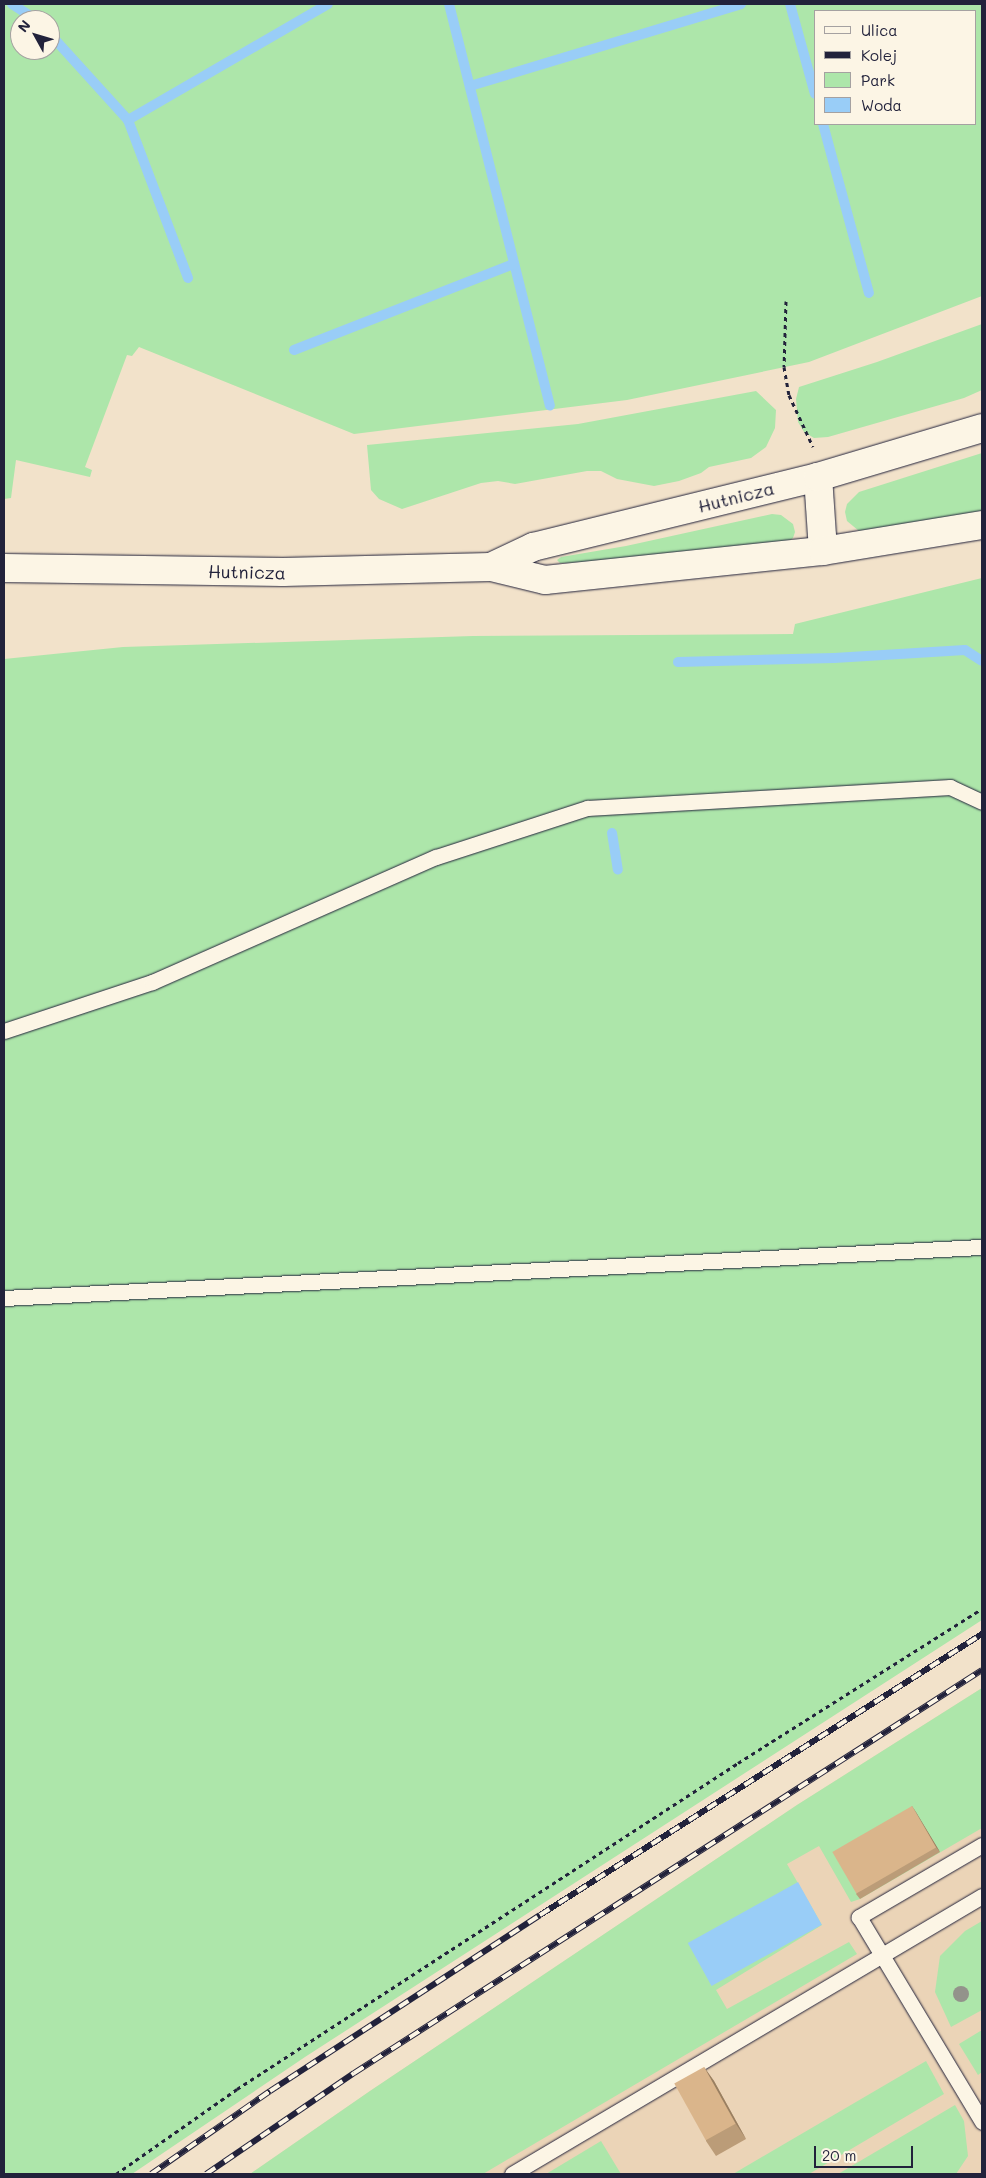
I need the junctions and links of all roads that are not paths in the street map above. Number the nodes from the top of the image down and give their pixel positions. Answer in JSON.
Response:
{"nodes":[{"id":1,"x":982,"y":428,"type":"edge"},
{"id":2,"x":818,"y":477,"type":"junction"},
{"id":3,"x":982,"y":525,"type":"edge"},
{"id":4,"x":823,"y":551,"type":"junction"},
{"id":5,"x":4,"y":568,"type":"edge"},
{"id":6,"x":491,"y":568,"type":"junction"},
{"id":7,"x":982,"y":802,"type":"edge"},
{"id":8,"x":4,"y":1031,"type":"edge"},
{"id":9,"x":982,"y":1246,"type":"edge"},
{"id":10,"x":4,"y":1298,"type":"edge"},
{"id":11,"x":982,"y":1845,"type":"edge"},
{"id":12,"x":982,"y":1896,"type":"edge"},
{"id":13,"x":882,"y":1955,"type":"junction"},
{"id":14,"x":982,"y":2122,"type":"edge"},
{"id":15,"x":512,"y":2174,"type":"edge"}],
"edges":[{"from":1,"to":2,"type":"main road","name":"Hutnicza"},
{"from":2,"to":4,"type":"main road"},
{"from":2,"to":6,"type":"main road","name":"Hutnicza"},
{"from":3,"to":4,"type":"main road","name":"Hutnicza"},
{"from":4,"to":6,"type":"main road","name":"Hutnicza"},
{"from":5,"to":6,"type":"main road","name":"Hutnicza"},
{"from":7,"to":8,"type":"lane"},
{"from":9,"to":10,"type":"lane"},
{"from":11,"to":13,"type":"lane"},
{"from":12,"to":13,"type":"lane"},
{"from":13,"to":14,"type":"lane"},
{"from":13,"to":15,"type":"lane"}]}
